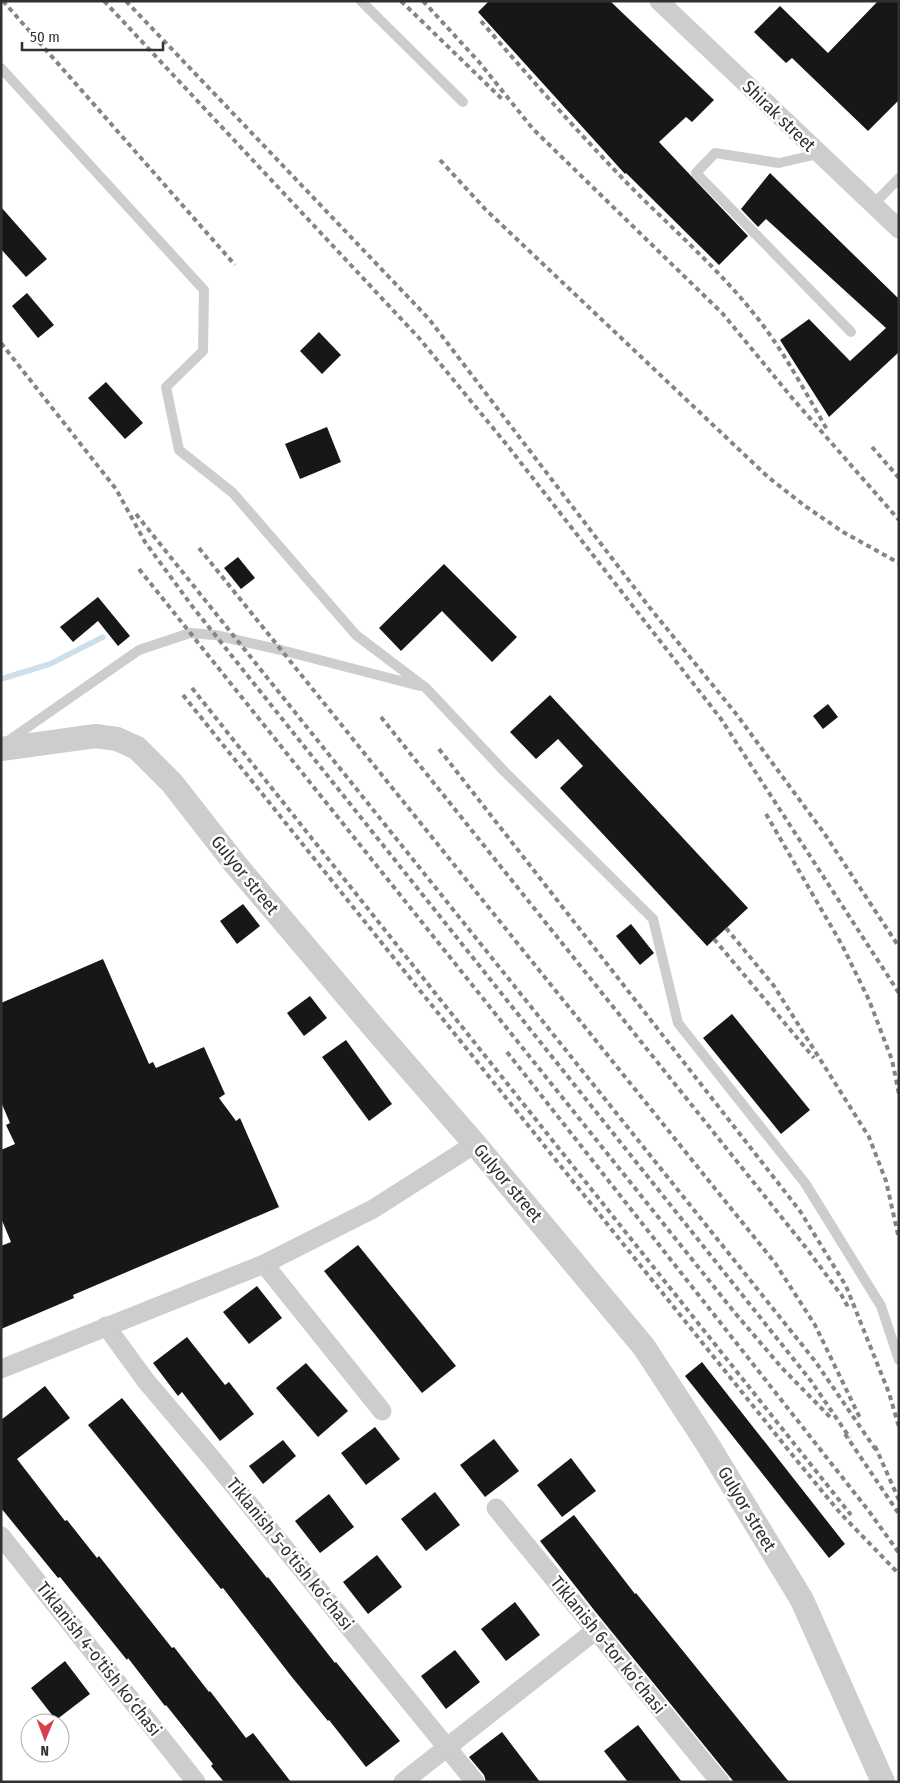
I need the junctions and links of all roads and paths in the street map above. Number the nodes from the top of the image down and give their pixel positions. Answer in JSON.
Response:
{"nodes":[{"id":1,"x":361,"y":1,"type":"edge"},
{"id":2,"x":659,"y":1,"type":"edge"},
{"id":3,"x":1,"y":68,"type":"edge"},
{"id":4,"x":463,"y":102,"type":"dead end"},
{"id":5,"x":818,"y":154,"type":"junction"},
{"id":6,"x":899,"y":178,"type":"edge"},
{"id":7,"x":872,"y":206,"type":"junction"},
{"id":8,"x":899,"y":229,"type":"edge"},
{"id":9,"x":851,"y":332,"type":"dead end"},
{"id":10,"x":426,"y":688,"type":"junction"},
{"id":11,"x":1,"y":747,"type":"edge"},
{"id":12,"x":475,"y":1144,"type":"junction"},
{"id":13,"x":264,"y":1264,"type":"junction"},
{"id":14,"x":106,"y":1326,"type":"junction"},
{"id":15,"x":899,"y":1360,"type":"edge"},
{"id":16,"x":1,"y":1369,"type":"edge"},
{"id":17,"x":382,"y":1411,"type":"dead end"},
{"id":18,"x":496,"y":1508,"type":"dead end"},
{"id":19,"x":1,"y":1536,"type":"edge"},
{"id":20,"x":596,"y":1630,"type":"junction"},
{"id":21,"x":448,"y":1746,"type":"junction"},
{"id":22,"x":196,"y":1782,"type":"edge"},
{"id":23,"x":403,"y":1782,"type":"edge"},
{"id":24,"x":476,"y":1782,"type":"edge"},
{"id":25,"x":720,"y":1782,"type":"edge"},
{"id":26,"x":883,"y":1782,"type":"edge"}],
"edges":[{"from":1,"to":4,"type":"lane"},
{"from":2,"to":5,"type":"street","name":"Shirak street"},
{"from":3,"to":10,"type":"lane"},
{"from":5,"to":7,"type":"street","name":"Shirak street"},
{"from":5,"to":9,"type":"lane"},
{"from":6,"to":7,"type":"lane"},
{"from":7,"to":8,"type":"street","name":"Shirak street"},
{"from":10,"to":11,"type":"lane"},
{"from":10,"to":15,"type":"lane"},
{"from":11,"to":12,"type":"street","name":"Gulyor street"},
{"from":12,"to":13,"type":"street"},
{"from":12,"to":26,"type":"street","name":"Gulyor street"},
{"from":13,"to":14,"type":"street"},
{"from":13,"to":17,"type":"street"},
{"from":14,"to":16,"type":"street"},
{"from":14,"to":21,"type":"street","name":"Tiklanish 5-o'tish ko‘chasi"},
{"from":18,"to":20,"type":"street","name":"Tiklanish 6-tor ko‘chasi"},
{"from":19,"to":22,"type":"street","name":"Tiklanish 4-o'tish ko‘chasi"},
{"from":20,"to":21,"type":"street"},
{"from":20,"to":25,"type":"street","name":"Tiklanish 6-tor ko‘chasi"},
{"from":21,"to":23,"type":"street"},
{"from":21,"to":24,"type":"street","name":"Tiklanish 5-o'tish ko‘chasi"}]}
